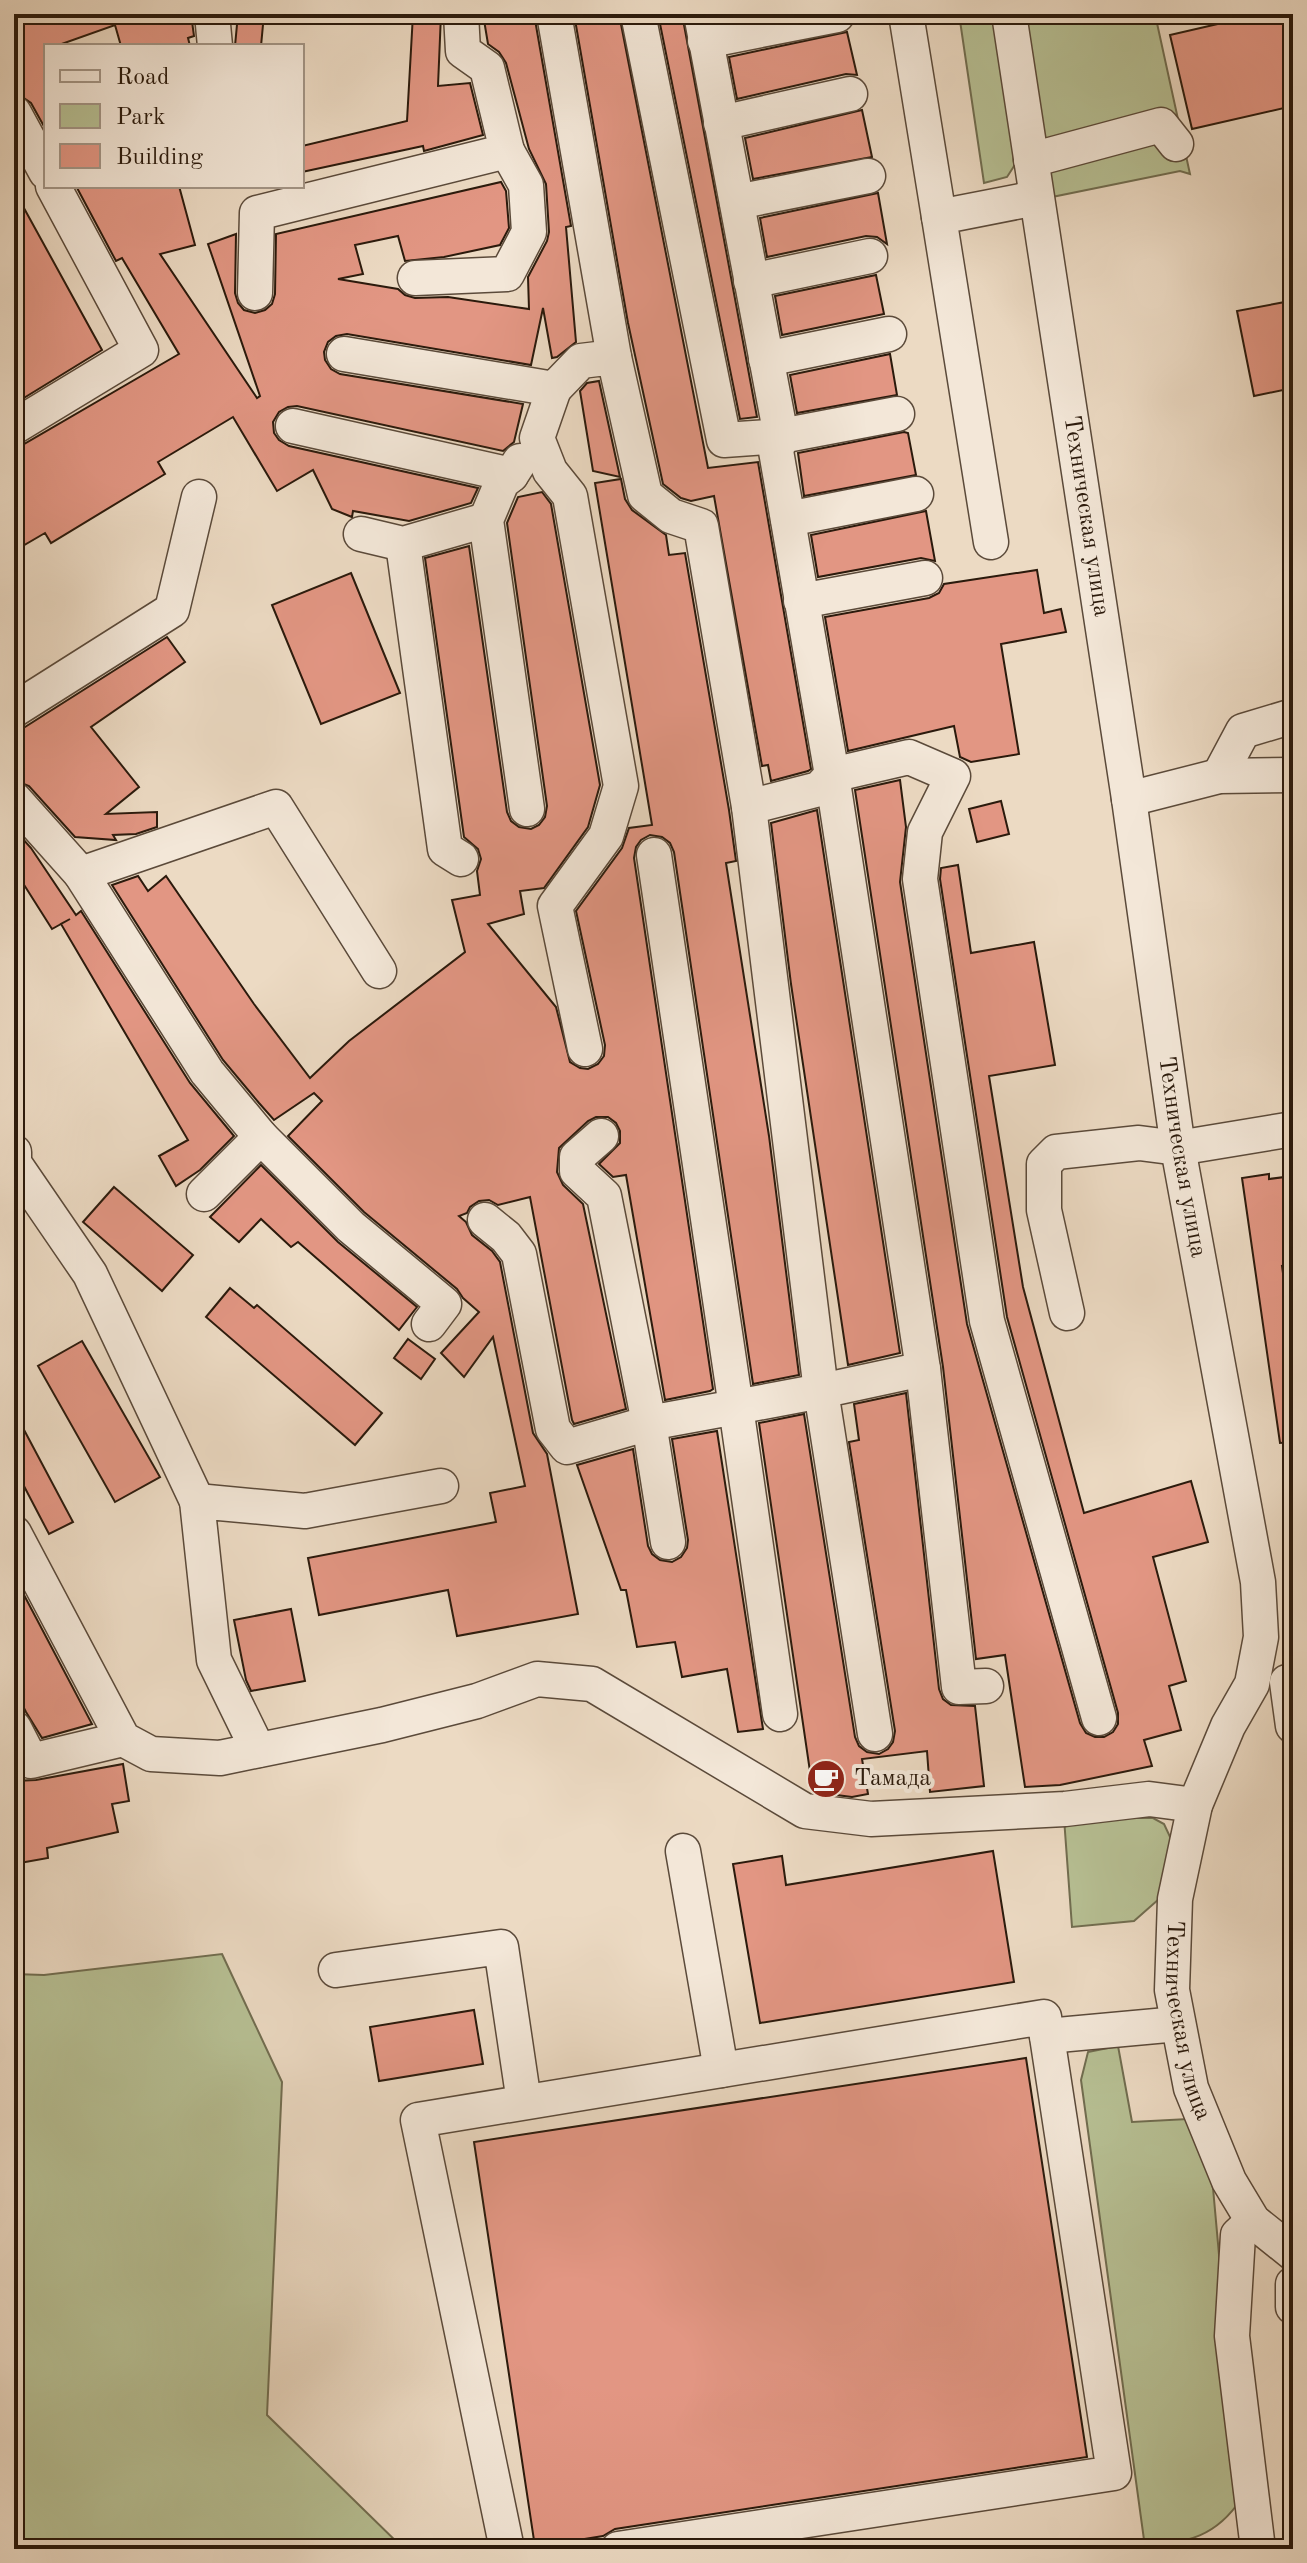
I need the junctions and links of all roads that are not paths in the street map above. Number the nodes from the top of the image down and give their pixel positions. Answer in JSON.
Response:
{"nodes":[{"id":1,"x":212,"y":14,"type":"edge"},
{"id":2,"x":461,"y":14,"type":"edge"},
{"id":3,"x":554,"y":14,"type":"edge"},
{"id":4,"x":638,"y":14,"type":"edge"},
{"id":5,"x":906,"y":14,"type":"edge"},
{"id":6,"x":1009,"y":14,"type":"edge"},
{"id":7,"x":837,"y":15,"type":"edge"},
{"id":8,"x":703,"y":27,"type":"edge"},
{"id":9,"x":215,"y":44,"type":"edge"},
{"id":10,"x":850,"y":94,"type":"dead end"},
{"id":11,"x":14,"y":113,"type":"edge"},
{"id":12,"x":721,"y":123,"type":"junction"},
{"id":13,"x":1176,"y":144,"type":"dead end"},
{"id":14,"x":507,"y":151,"type":"junction"},
{"id":15,"x":1031,"y":160,"type":"junction"},
{"id":16,"x":44,"y":168,"type":"edge"},
{"id":17,"x":868,"y":176,"type":"dead end"},
{"id":18,"x":54,"y":188,"type":"edge"},
{"id":19,"x":1036,"y":198,"type":"junction"},
{"id":20,"x":737,"y":202,"type":"junction"},
{"id":21,"x":939,"y":217,"type":"junction"},
{"id":22,"x":870,"y":256,"type":"dead end"},
{"id":23,"x":415,"y":278,"type":"dead end"},
{"id":24,"x":751,"y":281,"type":"junction"},
{"id":25,"x":255,"y":293,"type":"dead end"},
{"id":26,"x":889,"y":334,"type":"dead end"},
{"id":27,"x":344,"y":354,"type":"dead end"},
{"id":28,"x":614,"y":357,"type":"junction"},
{"id":29,"x":766,"y":359,"type":"junction"},
{"id":30,"x":554,"y":389,"type":"junction"},
{"id":31,"x":897,"y":414,"type":"dead end"},
{"id":32,"x":293,"y":426,"type":"dead end"},
{"id":33,"x":14,"y":427,"type":"edge"},
{"id":34,"x":781,"y":436,"type":"junction"},
{"id":35,"x":537,"y":438,"type":"junction"},
{"id":36,"x":511,"y":475,"type":"junction"},
{"id":37,"x":916,"y":494,"type":"dead end"},
{"id":38,"x":199,"y":497,"type":"dead end"},
{"id":39,"x":788,"y":519,"type":"junction"},
{"id":40,"x":486,"y":520,"type":"junction"},
{"id":41,"x":361,"y":534,"type":"dead end"},
{"id":42,"x":991,"y":542,"type":"dead end"},
{"id":43,"x":403,"y":544,"type":"junction"},
{"id":44,"x":925,"y":578,"type":"dead end"},
{"id":45,"x":801,"y":601,"type":"junction"},
{"id":46,"x":14,"y":710,"type":"edge"},
{"id":47,"x":1293,"y":716,"type":"edge"},
{"id":48,"x":832,"y":775,"type":"junction"},
{"id":49,"x":1293,"y":775,"type":"edge"},
{"id":50,"x":1219,"y":776,"type":"junction"},
{"id":51,"x":14,"y":799,"type":"edge"},
{"id":52,"x":1129,"y":799,"type":"junction"},
{"id":53,"x":749,"y":807,"type":"junction"},
{"id":54,"x":527,"y":809,"type":"dead end"},
{"id":55,"x":654,"y":855,"type":"dead end"},
{"id":56,"x":461,"y":859,"type":"dead end"},
{"id":57,"x":81,"y":874,"type":"junction"},
{"id":58,"x":379,"y":971,"type":"dead end"},
{"id":59,"x":585,"y":1049,"type":"dead end"},
{"id":60,"x":1293,"y":1129,"type":"edge"},
{"id":61,"x":601,"y":1136,"type":"dead end"},
{"id":62,"x":261,"y":1137,"type":"junction"},
{"id":63,"x":1178,"y":1148,"type":"junction"},
{"id":64,"x":14,"y":1152,"type":"edge"},
{"id":65,"x":14,"y":1162,"type":"edge"},
{"id":66,"x":204,"y":1194,"type":"dead end"},
{"id":67,"x":485,"y":1220,"type":"dead end"},
{"id":68,"x":1067,"y":1313,"type":"dead end"},
{"id":69,"x":429,"y":1324,"type":"dead end"},
{"id":70,"x":923,"y":1369,"type":"junction"},
{"id":71,"x":821,"y":1391,"type":"junction"},
{"id":72,"x":736,"y":1407,"type":"junction"},
{"id":73,"x":649,"y":1423,"type":"junction"},
{"id":74,"x":441,"y":1486,"type":"dead end"},
{"id":75,"x":197,"y":1501,"type":"junction"},
{"id":76,"x":14,"y":1533,"type":"edge"},
{"id":77,"x":668,"y":1542,"type":"dead end"},
{"id":78,"x":1290,"y":1682,"type":"edge"},
{"id":79,"x":1252,"y":1684,"type":"junction"},
{"id":80,"x":986,"y":1686,"type":"dead end"},
{"id":81,"x":780,"y":1714,"type":"dead end"},
{"id":82,"x":1099,"y":1718,"type":"dead end"},
{"id":83,"x":1293,"y":1726,"type":"edge"},
{"id":84,"x":14,"y":1728,"type":"edge"},
{"id":85,"x":875,"y":1734,"type":"dead end"},
{"id":86,"x":123,"y":1739,"type":"junction"},
{"id":87,"x":258,"y":1750,"type":"junction"},
{"id":88,"x":22,"y":1762,"type":"edge"},
{"id":89,"x":1195,"y":1805,"type":"junction"},
{"id":90,"x":683,"y":1851,"type":"dead end"},
{"id":91,"x":336,"y":1970,"type":"dead end"},
{"id":92,"x":1178,"y":2024,"type":"junction"},
{"id":93,"x":1047,"y":2036,"type":"junction"},
{"id":94,"x":721,"y":2070,"type":"junction"},
{"id":95,"x":524,"y":2102,"type":"junction"},
{"id":96,"x":1253,"y":2221,"type":"junction"},
{"id":97,"x":1293,"y":2253,"type":"edge"},
{"id":98,"x":1293,"y":2284,"type":"edge"},
{"id":99,"x":1293,"y":2307,"type":"edge"},
{"id":100,"x":507,"y":2549,"type":"edge"},
{"id":101,"x":618,"y":2549,"type":"edge"},
{"id":102,"x":1258,"y":2549,"type":"edge"}],
"edges":[{"from":1,"to":9,"type":"street"},
{"from":2,"to":14,"type":"street"},
{"from":3,"to":28,"type":"street"},
{"from":4,"to":34,"type":"street"},
{"from":5,"to":21,"type":"street"},
{"from":6,"to":15,"type":"street","name":"Техническая улица"},
{"from":7,"to":8,"type":"street"},
{"from":8,"to":12,"type":"street"},
{"from":10,"to":12,"type":"street"},
{"from":11,"to":16,"type":"street"},
{"from":12,"to":20,"type":"street"},
{"from":13,"to":15,"type":"street"},
{"from":14,"to":23,"type":"street"},
{"from":14,"to":25,"type":"street"},
{"from":15,"to":19,"type":"street","name":"Техническая улица"},
{"from":17,"to":20,"type":"street"},
{"from":18,"to":33,"type":"street"},
{"from":19,"to":21,"type":"street"},
{"from":19,"to":52,"type":"street","name":"Техническая улица"},
{"from":20,"to":24,"type":"street"},
{"from":21,"to":42,"type":"street"},
{"from":22,"to":24,"type":"street"},
{"from":24,"to":29,"type":"street"},
{"from":26,"to":29,"type":"street"},
{"from":27,"to":30,"type":"street"},
{"from":28,"to":30,"type":"street"},
{"from":28,"to":53,"type":"street"},
{"from":29,"to":34,"type":"street"},
{"from":30,"to":35,"type":"street"},
{"from":31,"to":34,"type":"street"},
{"from":32,"to":36,"type":"street"},
{"from":34,"to":39,"type":"street"},
{"from":35,"to":36,"type":"street"},
{"from":35,"to":59,"type":"street"},
{"from":36,"to":40,"type":"street"},
{"from":37,"to":39,"type":"street"},
{"from":38,"to":46,"type":"street"},
{"from":39,"to":45,"type":"street"},
{"from":40,"to":43,"type":"street"},
{"from":40,"to":54,"type":"street"},
{"from":41,"to":43,"type":"street"},
{"from":43,"to":56,"type":"street"},
{"from":44,"to":45,"type":"street"},
{"from":45,"to":48,"type":"street"},
{"from":47,"to":50,"type":"street"},
{"from":48,"to":53,"type":"street"},
{"from":48,"to":70,"type":"street"},
{"from":48,"to":82,"type":"street"},
{"from":49,"to":50,"type":"street"},
{"from":50,"to":52,"type":"street"},
{"from":51,"to":57,"type":"street"},
{"from":52,"to":63,"type":"street","name":"Техническая улица"},
{"from":53,"to":71,"type":"street"},
{"from":55,"to":72,"type":"street"},
{"from":57,"to":58,"type":"street"},
{"from":57,"to":62,"type":"street"},
{"from":60,"to":63,"type":"street"},
{"from":61,"to":73,"type":"street"},
{"from":62,"to":66,"type":"street"},
{"from":62,"to":69,"type":"street"},
{"from":63,"to":68,"type":"street"},
{"from":63,"to":79,"type":"street","name":"Техническая улица"},
{"from":64,"to":65,"type":"street"},
{"from":65,"to":75,"type":"street"},
{"from":67,"to":73,"type":"street"},
{"from":70,"to":71,"type":"street"},
{"from":70,"to":80,"type":"street"},
{"from":71,"to":72,"type":"street"},
{"from":71,"to":85,"type":"street"},
{"from":72,"to":73,"type":"street"},
{"from":72,"to":81,"type":"street"},
{"from":73,"to":77,"type":"street"},
{"from":74,"to":75,"type":"street"},
{"from":75,"to":87,"type":"street"},
{"from":76,"to":86,"type":"street"},
{"from":78,"to":79,"type":"street"},
{"from":78,"to":83,"type":"street"},
{"from":79,"to":89,"type":"street","name":"Техническая улица"},
{"from":84,"to":88,"type":"street"},
{"from":86,"to":87,"type":"street"},
{"from":86,"to":88,"type":"street"},
{"from":87,"to":89,"type":"street"},
{"from":89,"to":92,"type":"street","name":"Техническая улица"},
{"from":90,"to":94,"type":"street"},
{"from":91,"to":95,"type":"street"},
{"from":92,"to":93,"type":"street"},
{"from":92,"to":96,"type":"street","name":"Техническая улица"},
{"from":93,"to":94,"type":"street"},
{"from":93,"to":101,"type":"street"},
{"from":94,"to":95,"type":"street"},
{"from":95,"to":100,"type":"street"},
{"from":96,"to":97,"type":"street","name":"Техническая улица"},
{"from":96,"to":102,"type":"street"},
{"from":98,"to":99,"type":"street"}]}
